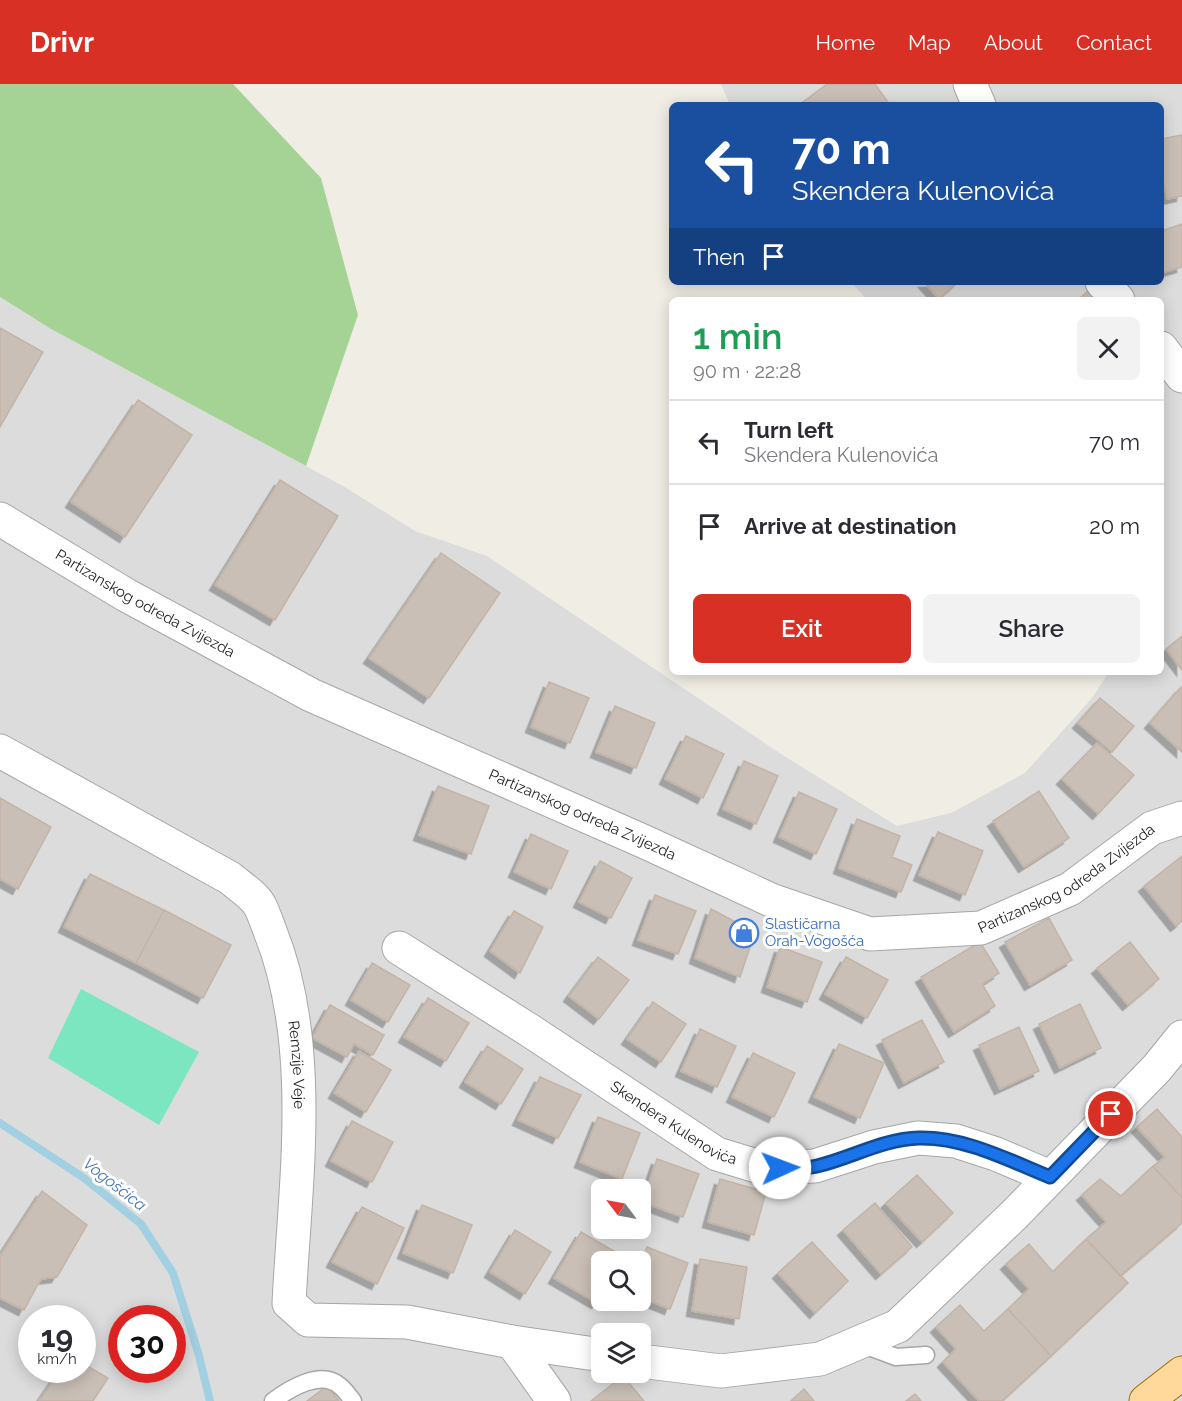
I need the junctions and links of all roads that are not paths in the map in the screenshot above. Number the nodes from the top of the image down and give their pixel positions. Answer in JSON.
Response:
{"nodes":[{"id":1,"x":970,"y":84,"type":"edge"},
{"id":2,"x":978,"y":102,"type":"edge"},
{"id":3,"x":1105,"y":285,"type":"edge"},
{"id":4,"x":1115,"y":297,"type":"edge"},
{"id":5,"x":1164,"y":352,"type":"edge"},
{"id":6,"x":1182,"y":376,"type":"edge"},
{"id":7,"x":0,"y":519,"type":"edge"},
{"id":8,"x":0,"y":751,"type":"edge"},
{"id":9,"x":1182,"y":818,"type":"edge"},
{"id":10,"x":399,"y":948,"type":"dead end"},
{"id":11,"x":1182,"y":1037,"type":"edge"},
{"id":12,"x":1050,"y":1177,"type":"junction"},
{"id":13,"x":512,"y":1342,"type":"junction"},
{"id":14,"x":860,"y":1343,"type":"junction"},
{"id":15,"x":591,"y":1353,"type":"edge"},
{"id":16,"x":926,"y":1355,"type":"dead end"},
{"id":17,"x":651,"y":1362,"type":"edge"},
{"id":18,"x":1182,"y":1373,"type":"edge"},
{"id":19,"x":273,"y":1401,"type":"edge"},
{"id":20,"x":353,"y":1401,"type":"edge"},
{"id":21,"x":554,"y":1401,"type":"edge"},
{"id":22,"x":1146,"y":1401,"type":"edge"}],
"edges":[{"from":1,"to":2,"type":"street"},
{"from":3,"to":4,"type":"street"},
{"from":5,"to":6,"type":"street"},
{"from":7,"to":9,"type":"street","name":"Partizanskog odreda Zvijezda"},
{"from":8,"to":13,"type":"street","name":"Remzije Veje"},
{"from":10,"to":12,"type":"street","name":"Skendera Kulenovića"},
{"from":11,"to":12,"type":"street"},
{"from":12,"to":14,"type":"street"},
{"from":13,"to":15,"type":"street"},
{"from":13,"to":21,"type":"street"},
{"from":14,"to":16,"type":"lane"},
{"from":14,"to":17,"type":"street"},
{"from":18,"to":22,"type":"main road"},
{"from":19,"to":20,"type":"lane"}]}
